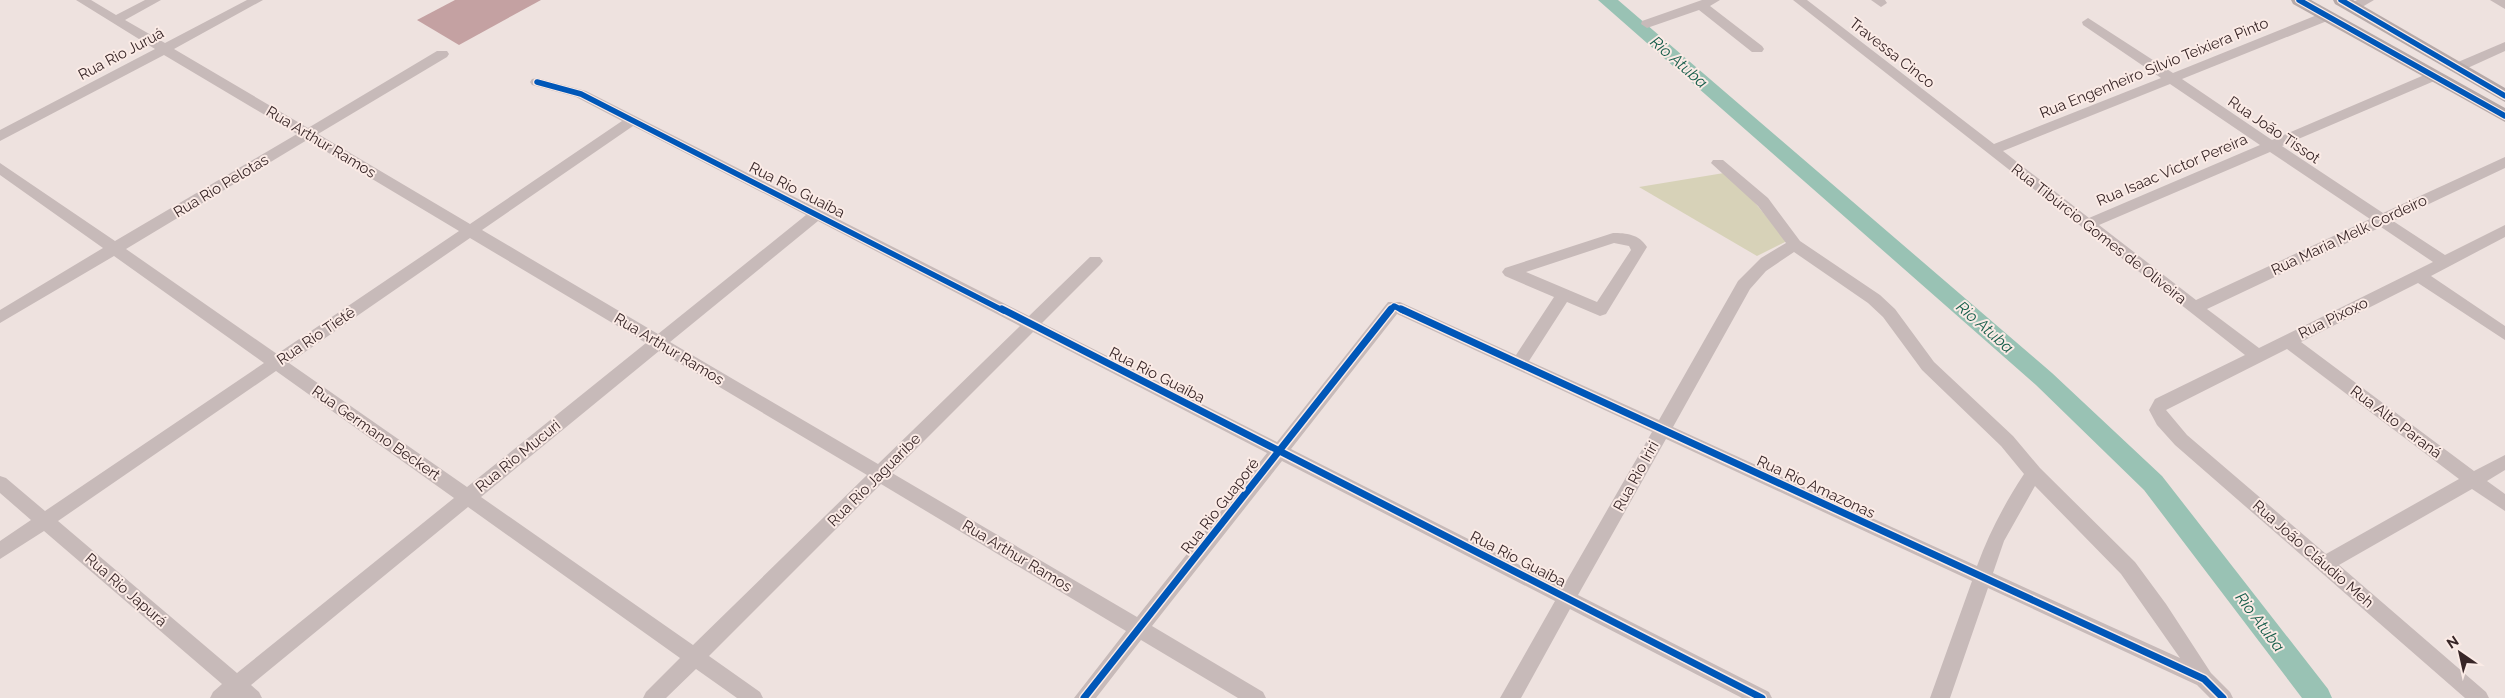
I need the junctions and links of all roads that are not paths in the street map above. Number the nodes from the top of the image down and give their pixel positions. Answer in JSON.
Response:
{"nodes":[{"id":1,"x":82,"y":0,"type":"edge"},
{"id":2,"x":155,"y":0,"type":"edge"},
{"id":3,"x":257,"y":0,"type":"edge"},
{"id":4,"x":1714,"y":0,"type":"edge"},
{"id":5,"x":1799,"y":0,"type":"edge"},
{"id":6,"x":2299,"y":0,"type":"edge"},
{"id":7,"x":2368,"y":0,"type":"edge"},
{"id":8,"x":2496,"y":0,"type":"edge"},
{"id":9,"x":2346,"y":3,"type":"edge"},
{"id":10,"x":1700,"y":4,"type":"junction"},
{"id":11,"x":2505,"y":5,"type":"edge"},
{"id":12,"x":2327,"y":16,"type":"junction"},
{"id":13,"x":116,"y":20,"type":"junction"},
{"id":14,"x":2088,"y":22,"type":"dead end"},
{"id":15,"x":1646,"y":24,"type":"dead end"},
{"id":16,"x":2395,"y":32,"type":"junction"},
{"id":17,"x":2369,"y":40,"type":"junction"},
{"id":18,"x":2505,"y":46,"type":"edge"},
{"id":19,"x":164,"y":49,"type":"junction"},
{"id":20,"x":1757,"y":49,"type":"dead end"},
{"id":21,"x":442,"y":54,"type":"dead end"},
{"id":22,"x":2456,"y":68,"type":"junction"},
{"id":23,"x":2434,"y":76,"type":"junction"},
{"id":24,"x":2170,"y":80,"type":"junction"},
{"id":25,"x":537,"y":82,"type":"dead end"},
{"id":26,"x":2505,"y":96,"type":"edge"},
{"id":27,"x":1942,"y":112,"type":"joint"},
{"id":28,"x":2504,"y":115,"type":"edge"},
{"id":29,"x":633,"y":120,"type":"junction"},
{"id":30,"x":308,"y":134,"type":"junction"},
{"id":31,"x":0,"y":136,"type":"edge"},
{"id":32,"x":2270,"y":146,"type":"junction"},
{"id":33,"x":1992,"y":150,"type":"junction"},
{"id":34,"x":1718,"y":162,"type":"dead end"},
{"id":35,"x":2505,"y":162,"type":"edge"},
{"id":36,"x":0,"y":168,"type":"edge"},
{"id":37,"x":816,"y":214,"type":"junction"},
{"id":38,"x":2380,"y":220,"type":"junction"},
{"id":39,"x":2088,"y":224,"type":"junction"},
{"id":40,"x":2505,"y":230,"type":"edge"},
{"id":41,"x":470,"y":231,"type":"junction"},
{"id":42,"x":1795,"y":244,"type":"junction"},
{"id":43,"x":115,"y":249,"type":"junction"},
{"id":44,"x":1095,"y":261,"type":"dead end"},
{"id":45,"x":2444,"y":262,"type":"junction"},
{"id":46,"x":2419,"y":276,"type":"junction"},
{"id":47,"x":1563,"y":295,"type":"junction"},
{"id":48,"x":1394,"y":306,"type":"joint"},
{"id":49,"x":2194,"y":308,"type":"junction"},
{"id":50,"x":0,"y":317,"type":"edge"},
{"id":51,"x":1031,"y":324,"type":"junction"},
{"id":52,"x":2505,"y":334,"type":"edge"},
{"id":53,"x":2287,"y":340,"type":"junction"},
{"id":54,"x":658,"y":343,"type":"junction"},
{"id":55,"x":2257,"y":356,"type":"junction"},
{"id":56,"x":276,"y":363,"type":"junction"},
{"id":57,"x":1519,"y":364,"type":"junction"},
{"id":58,"x":2161,"y":404,"type":"joint"},
{"id":59,"x":1662,"y":429,"type":"junction"},
{"id":60,"x":1279,"y":451,"type":"junction"},
{"id":61,"x":2505,"y":462,"type":"edge"},
{"id":62,"x":2034,"y":473,"type":"junction"},
{"id":63,"x":880,"y":474,"type":"junction"},
{"id":64,"x":2474,"y":481,"type":"junction"},
{"id":65,"x":0,"y":483,"type":"edge"},
{"id":66,"x":467,"y":497,"type":"junction"},
{"id":67,"x":2505,"y":504,"type":"edge"},
{"id":68,"x":45,"y":521,"type":"junction"},
{"id":69,"x":0,"y":551,"type":"edge"},
{"id":70,"x":2325,"y":564,"type":"junction"},
{"id":71,"x":1981,"y":576,"type":"junction"},
{"id":72,"x":1567,"y":598,"type":"junction"},
{"id":73,"x":1139,"y":629,"type":"junction"},
{"id":74,"x":695,"y":657,"type":"junction"},
{"id":75,"x":2204,"y":679,"type":"junction"},
{"id":76,"x":236,"y":685,"type":"junction"},
{"id":77,"x":220,"y":698,"type":"edge"},
{"id":78,"x":252,"y":698,"type":"edge"},
{"id":79,"x":653,"y":698,"type":"edge"},
{"id":80,"x":753,"y":698,"type":"edge"},
{"id":81,"x":1084,"y":698,"type":"edge"},
{"id":82,"x":1256,"y":698,"type":"edge"},
{"id":83,"x":1510,"y":698,"type":"edge"},
{"id":84,"x":1762,"y":698,"type":"edge"},
{"id":85,"x":1940,"y":698,"type":"edge"},
{"id":86,"x":2223,"y":698,"type":"edge"},
{"id":87,"x":2478,"y":698,"type":"edge"}],
"edges":[{"from":1,"to":13,"type":"street","name":"Rua Arthur Ramos"},
{"from":2,"to":13,"type":"street"},
{"from":3,"to":19,"type":"street","name":"Rua Rio Juruá"},
{"from":4,"to":10,"type":"street"},
{"from":5,"to":27,"type":"street","name":"Travessa Cinco"},
{"from":6,"to":12,"type":"main road"},
{"from":7,"to":9,"type":"street"},
{"from":8,"to":11,"type":"street"},
{"from":9,"to":16,"type":"main road"},
{"from":10,"to":15,"type":"street"},
{"from":10,"to":20,"type":"street"},
{"from":12,"to":17,"type":"main road"},
{"from":12,"to":24,"type":"street","name":"Rua Engenheiro Silvio Teixiera Pinto"},
{"from":13,"to":19,"type":"street","name":"Rua Arthur Ramos"},
{"from":14,"to":24,"type":"street","name":"Rua João Tissot"},
{"from":16,"to":17,"type":"main road"},
{"from":16,"to":22,"type":"main road"},
{"from":17,"to":23,"type":"main road"},
{"from":18,"to":22,"type":"street"},
{"from":19,"to":30,"type":"street","name":"Rua Arthur Ramos"},
{"from":19,"to":31,"type":"street","name":"Rua Rio Juruá"},
{"from":21,"to":30,"type":"street","name":"Rua Rio Pelotas"},
{"from":22,"to":26,"type":"main road"},
{"from":23,"to":28,"type":"main road"},
{"from":23,"to":32,"type":"street","name":"Rua Isaac Victor Pereira"},
{"from":24,"to":32,"type":"street","name":"Rua João Tissot"},
{"from":24,"to":33,"type":"street","name":"Rua Engenheiro Silvio Teixiera Pinto"},
{"from":25,"to":29,"type":"street","name":"Rua Rio Guaíba"},
{"from":27,"to":33,"type":"street","name":"Rua Tibúrcio Gomes de Oliveira"},
{"from":29,"to":37,"type":"street","name":"Rua Rio Guaíba"},
{"from":29,"to":41,"type":"street","name":"Rua Rio Tietê"},
{"from":30,"to":41,"type":"street","name":"Rua Arthur Ramos"},
{"from":30,"to":43,"type":"street","name":"Rua Rio Pelotas"},
{"from":32,"to":38,"type":"street","name":"Rua João Tissot"},
{"from":32,"to":39,"type":"street","name":"Rua Isaac Victor Pereira"},
{"from":33,"to":39,"type":"street","name":"Rua Tibúrcio Gomes de Oliveira"},
{"from":34,"to":42,"type":"street"},
{"from":35,"to":38,"type":"street","name":"Rua Maria Melk Cordeiro"},
{"from":36,"to":43,"type":"street","name":"Rua Germano Beckert"},
{"from":37,"to":51,"type":"street","name":"Rua Rio Guaíba"},
{"from":37,"to":54,"type":"street","name":"Rua Rio Mucuri"},
{"from":38,"to":45,"type":"street","name":"Rua João Tissot"},
{"from":38,"to":49,"type":"street","name":"Rua Maria Melk Cordeiro"},
{"from":39,"to":49,"type":"street","name":"Rua Tibúrcio Gomes de Oliveira"},
{"from":40,"to":45,"type":"street","name":"Rua Pixoxo"},
{"from":41,"to":54,"type":"street","name":"Rua Arthur Ramos"},
{"from":41,"to":56,"type":"street","name":"Rua Rio Tietê"},
{"from":42,"to":59,"type":"street","name":"Rua Rio Iriri"},
{"from":42,"to":62,"type":"street"},
{"from":43,"to":50,"type":"street","name":"Rua Rio Pelotas"},
{"from":43,"to":56,"type":"street","name":"Rua Germano Beckert"},
{"from":44,"to":51,"type":"street","name":"Rua Rio Jaguaribe"},
{"from":45,"to":46,"type":"street","name":"Rua Pixoxo"},
{"from":46,"to":52,"type":"street"},
{"from":46,"to":53,"type":"street","name":"Rua Pixoxo"},
{"from":47,"to":47,"type":"street"},
{"from":47,"to":57,"type":"street"},
{"from":48,"to":57,"type":"street","name":"Rua Rio Amazonas"},
{"from":48,"to":60,"type":"street","name":"Rua Rio Guaporé"},
{"from":49,"to":55,"type":"street","name":"Rua Tibúrcio Gomes de Oliveira"},
{"from":51,"to":60,"type":"street","name":"Rua Rio Guaíba"},
{"from":51,"to":63,"type":"street","name":"Rua Rio Jaguaribe"},
{"from":53,"to":55,"type":"street","name":"Rua Pixoxo"},
{"from":53,"to":64,"type":"street","name":"Rua Alto Paraná"},
{"from":54,"to":63,"type":"street","name":"Rua Arthur Ramos"},
{"from":54,"to":66,"type":"street","name":"Rua Rio Mucuri"},
{"from":55,"to":58,"type":"street","name":"Rua Pixoxo"},
{"from":56,"to":66,"type":"street","name":"Rua Germano Beckert"},
{"from":56,"to":68,"type":"street","name":"Rua Rio Tietê"},
{"from":57,"to":59,"type":"street","name":"Rua Rio Amazonas"},
{"from":58,"to":70,"type":"street","name":"Rua João Cláudio Meh"},
{"from":59,"to":71,"type":"street","name":"Rua Rio Amazonas"},
{"from":59,"to":72,"type":"street","name":"Rua Rio Iriri"},
{"from":60,"to":72,"type":"street","name":"Rua Rio Guaíba"},
{"from":60,"to":73,"type":"street","name":"Rua Rio Guaporé"},
{"from":61,"to":64,"type":"street"},
{"from":62,"to":71,"type":"street"},
{"from":62,"to":75,"type":"street"},
{"from":63,"to":73,"type":"street","name":"Rua Arthur Ramos"},
{"from":63,"to":74,"type":"street","name":"Rua Rio Jaguaribe"},
{"from":64,"to":67,"type":"street","name":"Rua Alto Paraná"},
{"from":64,"to":70,"type":"street"},
{"from":65,"to":68,"type":"street","name":"Rua Rio Japurá"},
{"from":66,"to":74,"type":"street","name":"Rua Germano Beckert"},
{"from":66,"to":76,"type":"street","name":"Rua Rio Mucuri"},
{"from":68,"to":69,"type":"street","name":"Rua Rio Tietê"},
{"from":68,"to":76,"type":"street","name":"Rua Rio Japurá"},
{"from":70,"to":87,"type":"street","name":"Rua João Cláudio Meh"},
{"from":71,"to":75,"type":"street","name":"Rua Rio Amazonas"},
{"from":71,"to":85,"type":"street"},
{"from":72,"to":83,"type":"street","name":"Rua Rio Iriri"},
{"from":72,"to":84,"type":"street","name":"Rua Rio Guaíba"},
{"from":73,"to":81,"type":"street","name":"Rua Rio Guaporé"},
{"from":73,"to":82,"type":"street","name":"Rua Arthur Ramos"},
{"from":74,"to":79,"type":"street","name":"Rua Rio Jaguaribe"},
{"from":74,"to":80,"type":"street","name":"Rua Germano Beckert"},
{"from":75,"to":86,"type":"street","name":"Rua Rio Amazonas"},
{"from":76,"to":77,"type":"street","name":"Rua Rio Mucuri"},
{"from":76,"to":78,"type":"street","name":"Rua Rio Japurá"}]}
